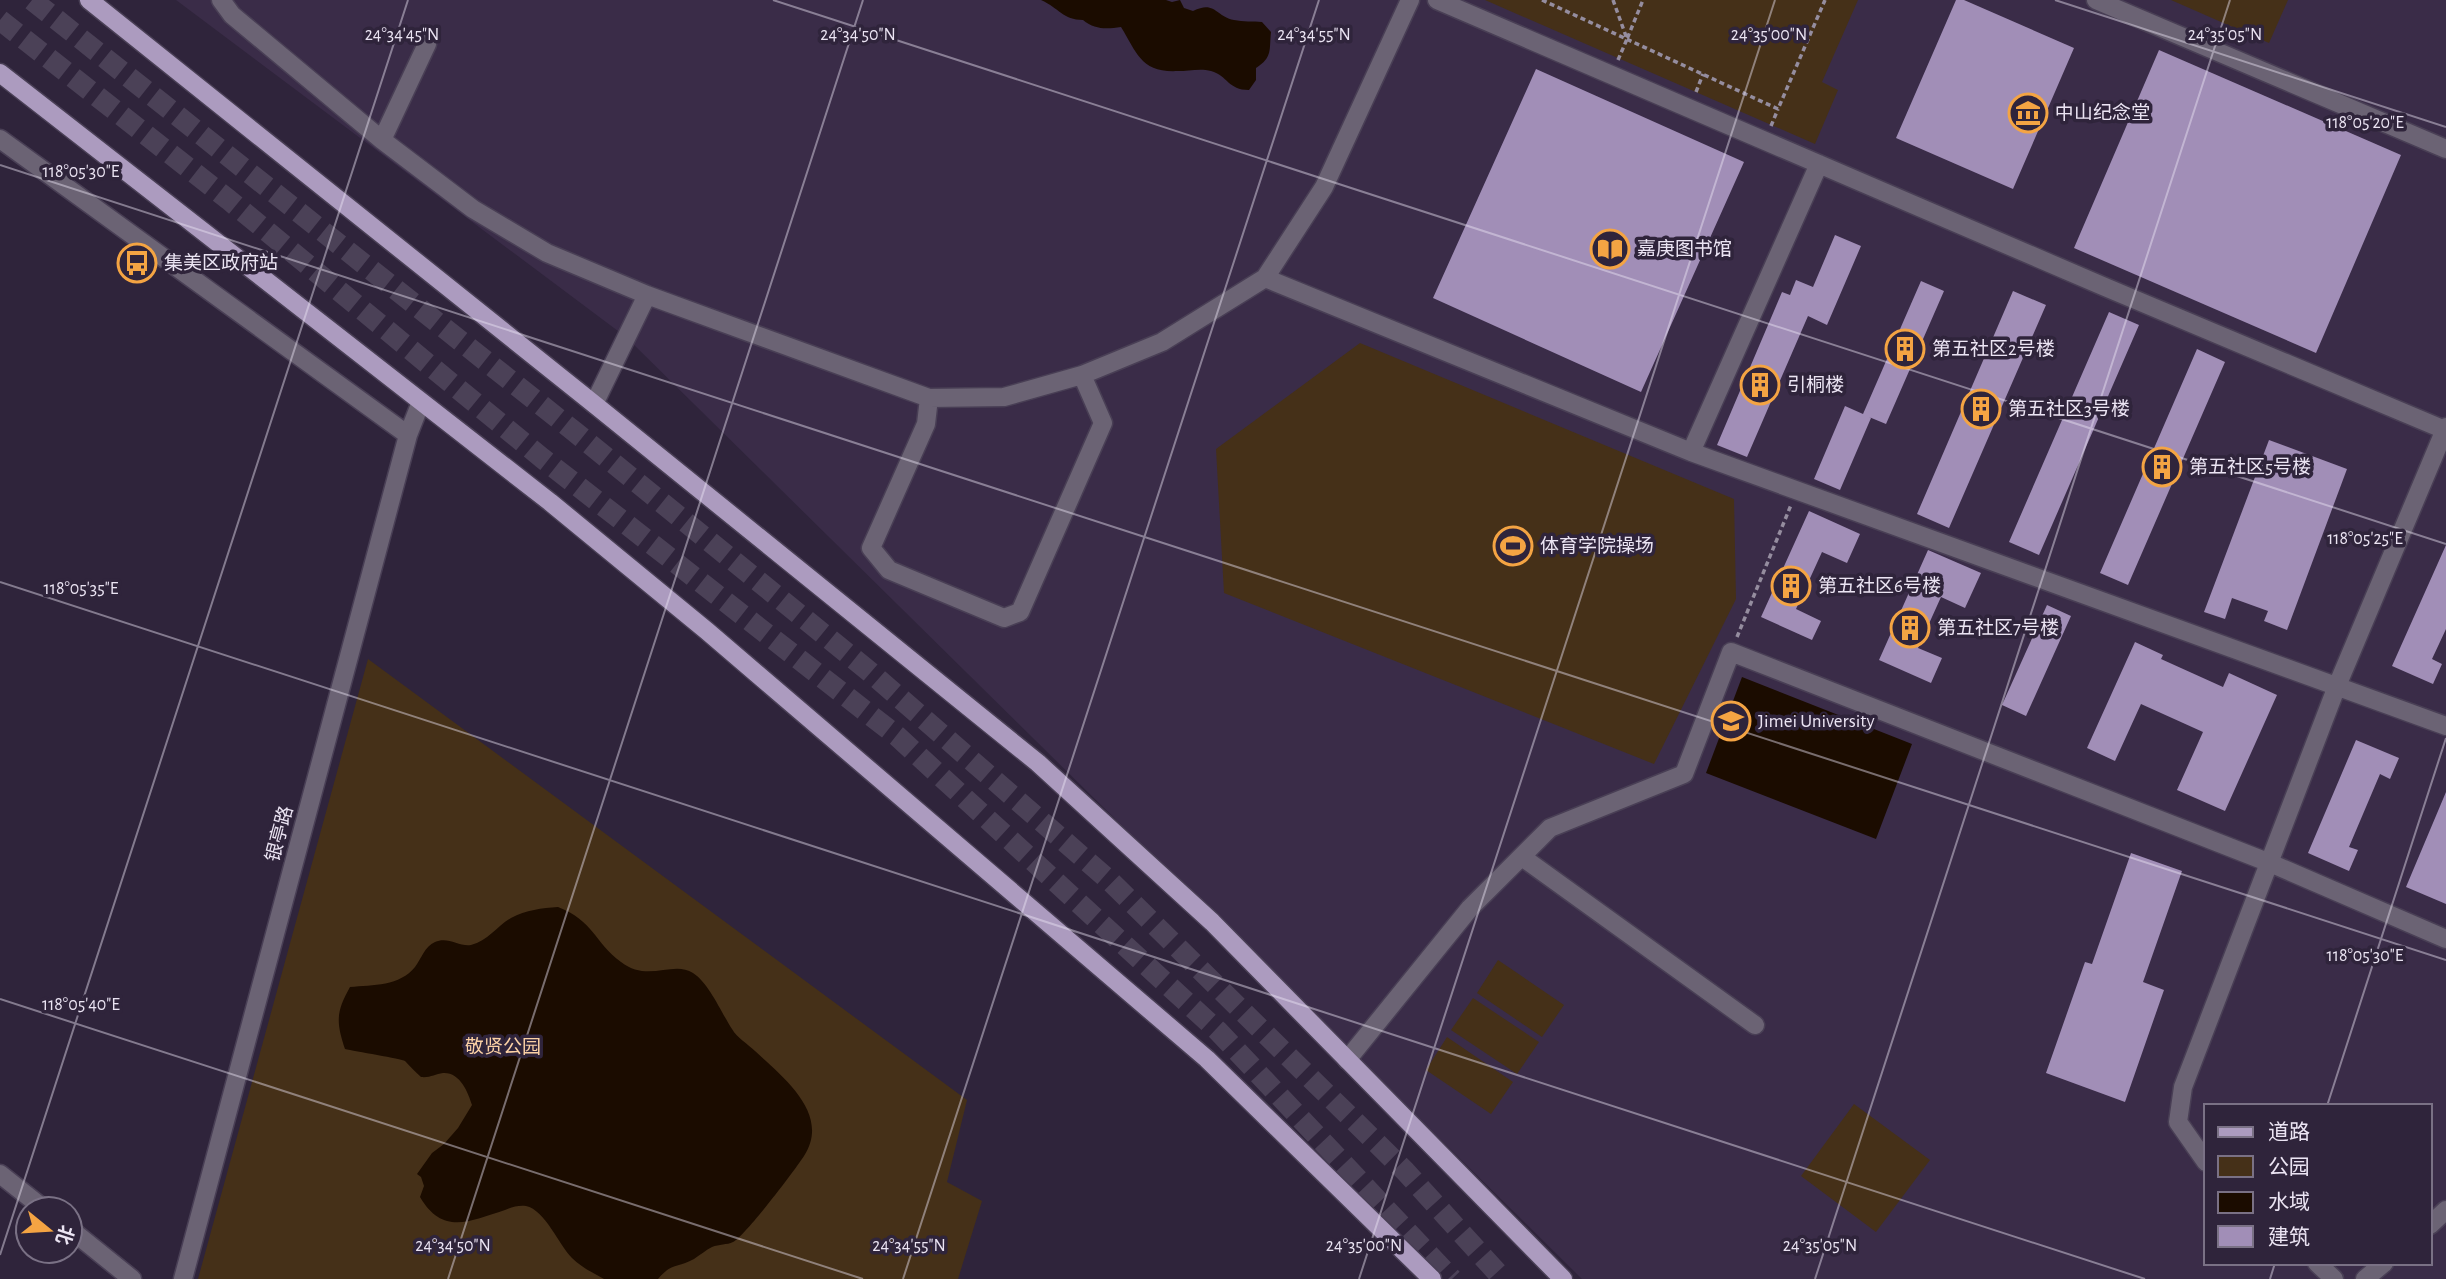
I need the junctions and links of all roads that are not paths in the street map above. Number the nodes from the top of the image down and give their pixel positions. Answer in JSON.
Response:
{"nodes":[{"id":1,"x":89,"y":0,"type":"edge"},
{"id":2,"x":221,"y":0,"type":"edge"},
{"id":3,"x":1410,"y":0,"type":"edge"},
{"id":4,"x":1437,"y":0,"type":"edge"},
{"id":5,"x":2096,"y":0,"type":"edge"},
{"id":6,"x":427,"y":44,"type":"dead end"},
{"id":7,"x":0,"y":73,"type":"edge"},
{"id":8,"x":0,"y":139,"type":"edge"},
{"id":9,"x":382,"y":140,"type":"junction"},
{"id":10,"x":2446,"y":149,"type":"edge"},
{"id":11,"x":1819,"y":164,"type":"junction"},
{"id":12,"x":1265,"y":278,"type":"junction"},
{"id":13,"x":647,"y":295,"type":"junction"},
{"id":14,"x":1082,"y":375,"type":"junction"},
{"id":15,"x":929,"y":398,"type":"junction"},
{"id":16,"x":421,"y":402,"type":"junction"},
{"id":17,"x":594,"y":404,"type":"junction"},
{"id":18,"x":2445,"y":428,"type":"edge"},
{"id":19,"x":408,"y":435,"type":"junction"},
{"id":20,"x":1692,"y":452,"type":"junction"},
{"id":21,"x":2337,"y":687,"type":"junction"},
{"id":22,"x":2446,"y":726,"type":"edge"},
{"id":23,"x":1522,"y":857,"type":"junction"},
{"id":24,"x":2270,"y":863,"type":"junction"},
{"id":25,"x":2446,"y":939,"type":"edge"},
{"id":26,"x":1755,"y":1025,"type":"dead end"},
{"id":27,"x":1347,"y":1060,"type":"junction"},
{"id":28,"x":2204,"y":1159,"type":"edge"},
{"id":29,"x":0,"y":1174,"type":"edge"},
{"id":30,"x":26,"y":1195,"type":"edge"},
{"id":31,"x":2446,"y":1210,"type":"edge"},
{"id":32,"x":2432,"y":1223,"type":"edge"},
{"id":33,"x":84,"y":1241,"type":"edge"},
{"id":34,"x":2319,"y":1265,"type":"edge"},
{"id":35,"x":2382,"y":1265,"type":"edge"},
{"id":36,"x":132,"y":1279,"type":"edge"},
{"id":37,"x":183,"y":1279,"type":"edge"},
{"id":38,"x":1432,"y":1279,"type":"edge"},
{"id":39,"x":1563,"y":1279,"type":"edge"},
{"id":40,"x":2334,"y":1279,"type":"edge"},
{"id":41,"x":2365,"y":1279,"type":"edge"}],
"edges":[{"from":1,"to":17,"type":"main road"},
{"from":2,"to":9,"type":"street"},
{"from":3,"to":12,"type":"street"},
{"from":4,"to":11,"type":"street"},
{"from":5,"to":10,"type":"street"},
{"from":6,"to":9,"type":"street"},
{"from":7,"to":16,"type":"main road"},
{"from":8,"to":19,"type":"street"},
{"from":9,"to":13,"type":"street"},
{"from":11,"to":18,"type":"street"},
{"from":11,"to":20,"type":"street"},
{"from":12,"to":14,"type":"street"},
{"from":12,"to":20,"type":"street"},
{"from":13,"to":15,"type":"street"},
{"from":13,"to":17,"type":"street"},
{"from":14,"to":15,"type":"street"},
{"from":14,"to":15,"type":"street"},
{"from":16,"to":19,"type":"street","name":"银亭路"},
{"from":16,"to":38,"type":"main road"},
{"from":17,"to":27,"type":"main road"},
{"from":18,"to":21,"type":"street"},
{"from":19,"to":37,"type":"street","name":"银亭路"},
{"from":20,"to":21,"type":"street"},
{"from":21,"to":22,"type":"street"},
{"from":21,"to":24,"type":"street"},
{"from":23,"to":24,"type":"street"},
{"from":23,"to":26,"type":"street"},
{"from":23,"to":27,"type":"street"},
{"from":24,"to":25,"type":"street"},
{"from":24,"to":28,"type":"street"},
{"from":27,"to":39,"type":"main road"},
{"from":29,"to":30,"type":"street"},
{"from":31,"to":32,"type":"street"},
{"from":33,"to":36,"type":"street"},
{"from":34,"to":40,"type":"street"},
{"from":35,"to":41,"type":"street"}]}
